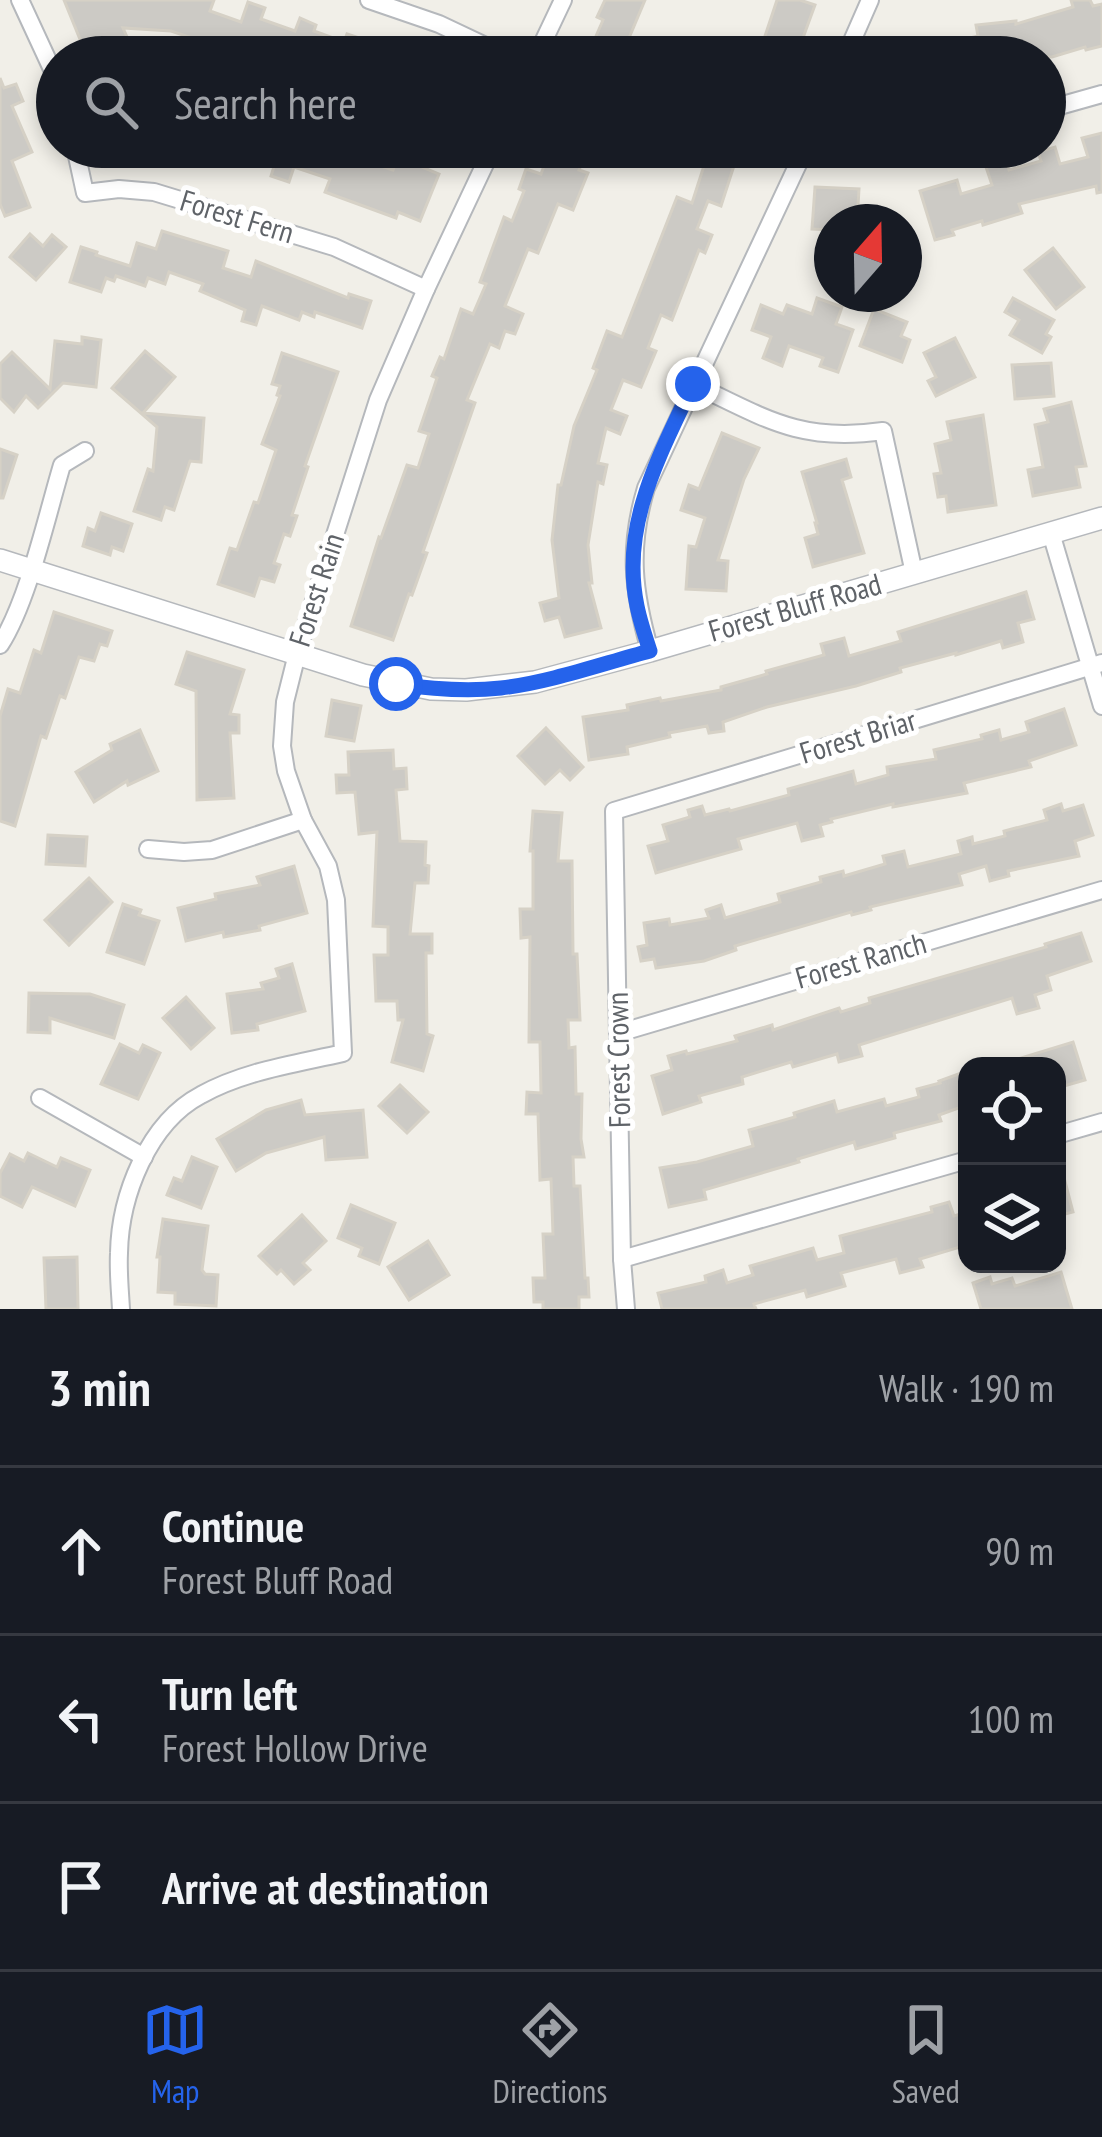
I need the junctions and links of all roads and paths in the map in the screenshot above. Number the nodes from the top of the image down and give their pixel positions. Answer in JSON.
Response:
{"nodes":[{"id":1,"x":20,"y":0,"type":"edge"},
{"id":2,"x":369,"y":0,"type":"edge"},
{"id":3,"x":563,"y":0,"type":"edge"},
{"id":4,"x":870,"y":0,"type":"edge"},
{"id":5,"x":37,"y":36,"type":"edge"},
{"id":6,"x":464,"y":36,"type":"edge"},
{"id":7,"x":546,"y":36,"type":"edge"},
{"id":8,"x":854,"y":36,"type":"edge"},
{"id":9,"x":1102,"y":94,"type":"edge"},
{"id":10,"x":1066,"y":104,"type":"edge"},
{"id":11,"x":80,"y":168,"type":"edge"},
{"id":12,"x":483,"y":168,"type":"edge"},
{"id":13,"x":796,"y":168,"type":"edge"},
{"id":14,"x":426,"y":289,"type":"junction"},
{"id":15,"x":693,"y":384,"type":"junction"},
{"id":16,"x":86,"y":451,"type":"dead end"},
{"id":17,"x":1102,"y":518,"type":"edge"},
{"id":18,"x":1052,"y":533,"type":"junction"},
{"id":19,"x":0,"y":560,"type":"edge"},
{"id":20,"x":30,"y":570,"type":"junction"},
{"id":21,"x":914,"y":573,"type":"junction"},
{"id":22,"x":0,"y":644,"type":"edge"},
{"id":23,"x":650,"y":651,"type":"junction"},
{"id":24,"x":297,"y":654,"type":"junction"},
{"id":25,"x":1096,"y":665,"type":"edge"},
{"id":26,"x":1102,"y":706,"type":"edge"},
{"id":27,"x":614,"y":812,"type":"joint"},
{"id":28,"x":303,"y":820,"type":"junction"},
{"id":29,"x":148,"y":849,"type":"dead end"},
{"id":30,"x":1102,"y":890,"type":"edge"},
{"id":31,"x":619,"y":1033,"type":"junction"},
{"id":32,"x":40,"y":1098,"type":"dead end"},
{"id":33,"x":1102,"y":1122,"type":"edge"},
{"id":34,"x":1066,"y":1132,"type":"edge"},
{"id":35,"x":144,"y":1157,"type":"junction"},
{"id":36,"x":958,"y":1163,"type":"edge"},
{"id":37,"x":622,"y":1258,"type":"junction"},
{"id":38,"x":121,"y":1309,"type":"edge"},
{"id":39,"x":626,"y":1309,"type":"edge"}],
"edges":[{"from":1,"to":5,"type":"street"},
{"from":2,"to":6,"type":"street"},
{"from":3,"to":7,"type":"street"},
{"from":4,"to":8,"type":"street"},
{"from":9,"to":10,"type":"street"},
{"from":11,"to":14,"type":"street","name":"Forest Fern"},
{"from":12,"to":14,"type":"street","name":"Forest Rain"},
{"from":13,"to":15,"type":"street"},
{"from":14,"to":24,"type":"street","name":"Forest Rain"},
{"from":15,"to":21,"type":"street"},
{"from":15,"to":23,"type":"street"},
{"from":16,"to":20,"type":"street"},
{"from":17,"to":18,"type":"street","name":"Forest Bluff Road"},
{"from":18,"to":21,"type":"street","name":"Forest Bluff Road"},
{"from":18,"to":25,"type":"street"},
{"from":19,"to":20,"type":"street","name":"Forest Bluff Road"},
{"from":20,"to":22,"type":"street"},
{"from":20,"to":24,"type":"street","name":"Forest Bluff Road"},
{"from":21,"to":23,"type":"street","name":"Forest Bluff Road"},
{"from":23,"to":24,"type":"street","name":"Forest Bluff Road"},
{"from":24,"to":28,"type":"street","name":"Forest Rain"},
{"from":25,"to":26,"type":"street"},
{"from":25,"to":27,"type":"street","name":"Forest Briar"},
{"from":27,"to":31,"type":"street","name":"Forest Crown"},
{"from":28,"to":29,"type":"street"},
{"from":28,"to":35,"type":"street","name":"Forest Rain"},
{"from":30,"to":31,"type":"street","name":"Forest Ranch"},
{"from":31,"to":37,"type":"street","name":"Forest Crown"},
{"from":32,"to":35,"type":"street"},
{"from":33,"to":34,"type":"street"},
{"from":35,"to":38,"type":"street"},
{"from":36,"to":37,"type":"street"},
{"from":37,"to":39,"type":"street","name":"Forest Crown"}]}
